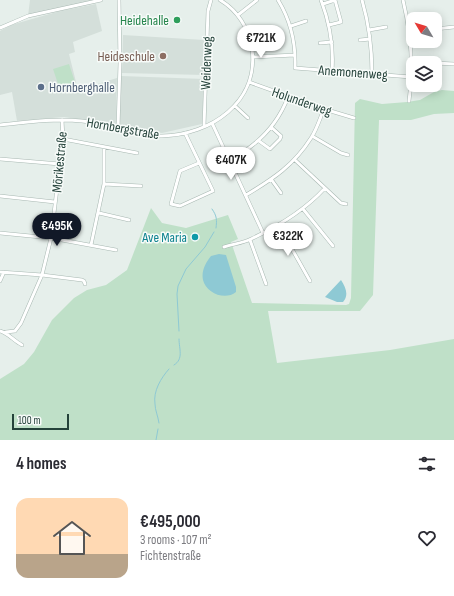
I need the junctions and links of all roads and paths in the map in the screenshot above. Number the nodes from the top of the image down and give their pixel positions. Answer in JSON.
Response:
{"nodes":[{"id":1,"x":101,"y":0,"type":"edge"},
{"id":2,"x":119,"y":0,"type":"edge"},
{"id":3,"x":211,"y":0,"type":"edge"},
{"id":4,"x":220,"y":0,"type":"edge"},
{"id":5,"x":257,"y":0,"type":"edge"},
{"id":6,"x":278,"y":0,"type":"edge"},
{"id":7,"x":321,"y":0,"type":"edge"},
{"id":8,"x":362,"y":0,"type":"edge"},
{"id":9,"x":404,"y":0,"type":"edge"},
{"id":10,"x":323,"y":4,"type":"junction"},
{"id":11,"x":407,"y":12,"type":"edge"},
{"id":12,"x":238,"y":15,"type":"junction"},
{"id":13,"x":306,"y":21,"type":"dead end"},
{"id":14,"x":329,"y":25,"type":"junction"},
{"id":15,"x":291,"y":26,"type":"junction"},
{"id":16,"x":386,"y":27,"type":"dead end"},
{"id":17,"x":454,"y":27,"type":"edge"},
{"id":18,"x":0,"y":28,"type":"edge"},
{"id":19,"x":442,"y":28,"type":"edge"},
{"id":20,"x":265,"y":29,"type":"dead end"},
{"id":21,"x":369,"y":30,"type":"junction"},
{"id":22,"x":248,"y":35,"type":"junction"},
{"id":23,"x":370,"y":39,"type":"junction"},
{"id":24,"x":360,"y":40,"type":"dead end"},
{"id":25,"x":332,"y":42,"type":"junction"},
{"id":26,"x":320,"y":43,"type":"dead end"},
{"id":27,"x":295,"y":55,"type":"junction"},
{"id":28,"x":253,"y":57,"type":"junction"},
{"id":29,"x":442,"y":63,"type":"edge"},
{"id":30,"x":454,"y":64,"type":"edge"},
{"id":31,"x":332,"y":71,"type":"junction"},
{"id":32,"x":372,"y":74,"type":"junction"},
{"id":33,"x":406,"y":77,"type":"edge"},
{"id":34,"x":250,"y":82,"type":"junction"},
{"id":35,"x":410,"y":92,"type":"edge"},
{"id":36,"x":288,"y":96,"type":"junction"},
{"id":37,"x":409,"y":101,"type":"dead end"},
{"id":38,"x":235,"y":106,"type":"junction"},
{"id":39,"x":324,"y":109,"type":"junction"},
{"id":40,"x":248,"y":118,"type":"dead end"},
{"id":41,"x":354,"y":118,"type":"dead end"},
{"id":42,"x":62,"y":120,"type":"junction"},
{"id":43,"x":212,"y":123,"type":"junction"},
{"id":44,"x":0,"y":125,"type":"edge"},
{"id":45,"x":204,"y":126,"type":"junction"},
{"id":46,"x":271,"y":127,"type":"junction"},
{"id":47,"x":118,"y":128,"type":"junction"},
{"id":48,"x":185,"y":133,"type":"junction"},
{"id":49,"x":312,"y":136,"type":"junction"},
{"id":50,"x":62,"y":139,"type":"junction"},
{"id":51,"x":259,"y":140,"type":"junction"},
{"id":52,"x":104,"y":147,"type":"junction"},
{"id":53,"x":138,"y":153,"type":"dead end"},
{"id":54,"x":348,"y":155,"type":"dead end"},
{"id":55,"x":0,"y":159,"type":"edge"},
{"id":56,"x":229,"y":160,"type":"junction"},
{"id":57,"x":295,"y":160,"type":"junction"},
{"id":58,"x":199,"y":163,"type":"junction"},
{"id":59,"x":60,"y":164,"type":"junction"},
{"id":60,"x":271,"y":179,"type":"junction"},
{"id":61,"x":104,"y":184,"type":"junction"},
{"id":62,"x":141,"y":186,"type":"dead end"},
{"id":63,"x":325,"y":188,"type":"junction"},
{"id":64,"x":281,"y":193,"type":"dead end"},
{"id":65,"x":246,"y":195,"type":"junction"},
{"id":66,"x":0,"y":196,"type":"edge"},
{"id":67,"x":55,"y":202,"type":"junction"},
{"id":68,"x":346,"y":204,"type":"dead end"},
{"id":69,"x":303,"y":209,"type":"junction"},
{"id":70,"x":98,"y":213,"type":"junction"},
{"id":71,"x":129,"y":220,"type":"dead end"},
{"id":72,"x":279,"y":226,"type":"junction"},
{"id":73,"x":0,"y":233,"type":"edge"},
{"id":74,"x":263,"y":233,"type":"junction"},
{"id":75,"x":51,"y":238,"type":"junction"},
{"id":76,"x":250,"y":240,"type":"junction"},
{"id":77,"x":91,"y":245,"type":"junction"},
{"id":78,"x":332,"y":246,"type":"dead end"},
{"id":79,"x":224,"y":247,"type":"dead end"},
{"id":80,"x":116,"y":250,"type":"dead end"},
{"id":81,"x":2,"y":272,"type":"edge"},
{"id":82,"x":42,"y":275,"type":"junction"},
{"id":83,"x":0,"y":281,"type":"edge"},
{"id":84,"x":310,"y":281,"type":"dead end"},
{"id":85,"x":85,"y":284,"type":"dead end"},
{"id":86,"x":266,"y":284,"type":"dead end"},
{"id":87,"x":6,"y":332,"type":"junction"},
{"id":88,"x":0,"y":333,"type":"edge"},
{"id":89,"x":22,"y":345,"type":"dead end"}],
"edges":[{"from":1,"to":18,"type":"street"},
{"from":2,"to":47,"type":"street"},
{"from":3,"to":45,"type":"street","name":"Weidenweg"},
{"from":4,"to":12,"type":"street"},
{"from":5,"to":12,"type":"street"},
{"from":6,"to":15,"type":"street"},
{"from":7,"to":10,"type":"street"},
{"from":8,"to":21,"type":"street"},
{"from":9,"to":11,"type":"street"},
{"from":10,"to":14,"type":"street"},
{"from":10,"to":14,"type":"street"},
{"from":12,"to":22,"type":"street"},
{"from":13,"to":15,"type":"street"},
{"from":14,"to":25,"type":"street"},
{"from":15,"to":27,"type":"street"},
{"from":16,"to":21,"type":"street"},
{"from":17,"to":19,"type":"street"},
{"from":20,"to":22,"type":"street"},
{"from":21,"to":23,"type":"street"},
{"from":22,"to":28,"type":"street"},
{"from":23,"to":24,"type":"street"},
{"from":23,"to":32,"type":"street"},
{"from":25,"to":26,"type":"street"},
{"from":25,"to":31,"type":"street"},
{"from":27,"to":28,"type":"street"},
{"from":27,"to":31,"type":"street","name":"Anemonenweg"},
{"from":28,"to":34,"type":"street"},
{"from":29,"to":30,"type":"street"},
{"from":31,"to":32,"type":"street","name":"Anemonenweg"},
{"from":32,"to":33,"type":"street","name":"Anemonenweg"},
{"from":34,"to":36,"type":"street","name":"Holunderweg"},
{"from":34,"to":38,"type":"street","name":"Hornbergstraße"},
{"from":35,"to":37,"type":"street"},
{"from":36,"to":39,"type":"street","name":"Holunderweg"},
{"from":36,"to":46,"type":"street"},
{"from":38,"to":40,"type":"street"},
{"from":38,"to":43,"type":"street","name":"Hornbergstraße"},
{"from":39,"to":41,"type":"street","name":"Holunderweg"},
{"from":39,"to":49,"type":"street"},
{"from":42,"to":44,"type":"street","name":"Hornbergstraße"},
{"from":42,"to":47,"type":"street","name":"Hornbergstraße"},
{"from":42,"to":50,"type":"street","name":"Mörikestraße"},
{"from":43,"to":45,"type":"street","name":"Hornbergstraße"},
{"from":43,"to":56,"type":"street"},
{"from":45,"to":48,"type":"street","name":"Hornbergstraße"},
{"from":46,"to":51,"type":"street"},
{"from":46,"to":51,"type":"street"},
{"from":47,"to":48,"type":"street","name":"Hornbergstraße"},
{"from":48,"to":58,"type":"street"},
{"from":49,"to":54,"type":"street"},
{"from":49,"to":57,"type":"street"},
{"from":50,"to":52,"type":"street"},
{"from":50,"to":59,"type":"street","name":"Mörikestraße"},
{"from":51,"to":56,"type":"street"},
{"from":52,"to":53,"type":"street"},
{"from":52,"to":61,"type":"street"},
{"from":55,"to":59,"type":"street"},
{"from":56,"to":65,"type":"street"},
{"from":57,"to":60,"type":"street"},
{"from":57,"to":63,"type":"street"},
{"from":58,"to":58,"type":"street"},
{"from":59,"to":67,"type":"street","name":"Mörikestraße"},
{"from":60,"to":64,"type":"street"},
{"from":60,"to":65,"type":"street"},
{"from":61,"to":62,"type":"street"},
{"from":61,"to":70,"type":"street"},
{"from":63,"to":68,"type":"street"},
{"from":63,"to":69,"type":"street"},
{"from":65,"to":74,"type":"street"},
{"from":66,"to":67,"type":"street"},
{"from":67,"to":75,"type":"street","name":"Mörikestraße"},
{"from":69,"to":72,"type":"street"},
{"from":69,"to":78,"type":"street"},
{"from":70,"to":71,"type":"street"},
{"from":70,"to":77,"type":"street"},
{"from":72,"to":74,"type":"street"},
{"from":72,"to":84,"type":"street"},
{"from":73,"to":75,"type":"street"},
{"from":74,"to":76,"type":"street"},
{"from":75,"to":77,"type":"street"},
{"from":75,"to":82,"type":"street","name":"Mörikestraße"},
{"from":76,"to":79,"type":"street"},
{"from":76,"to":86,"type":"street"},
{"from":77,"to":80,"type":"street"},
{"from":81,"to":82,"type":"street"},
{"from":81,"to":83,"type":"street"},
{"from":82,"to":85,"type":"street"},
{"from":82,"to":87,"type":"street","name":"Mörikestraße"},
{"from":87,"to":88,"type":"street"},
{"from":87,"to":89,"type":"street"}]}
